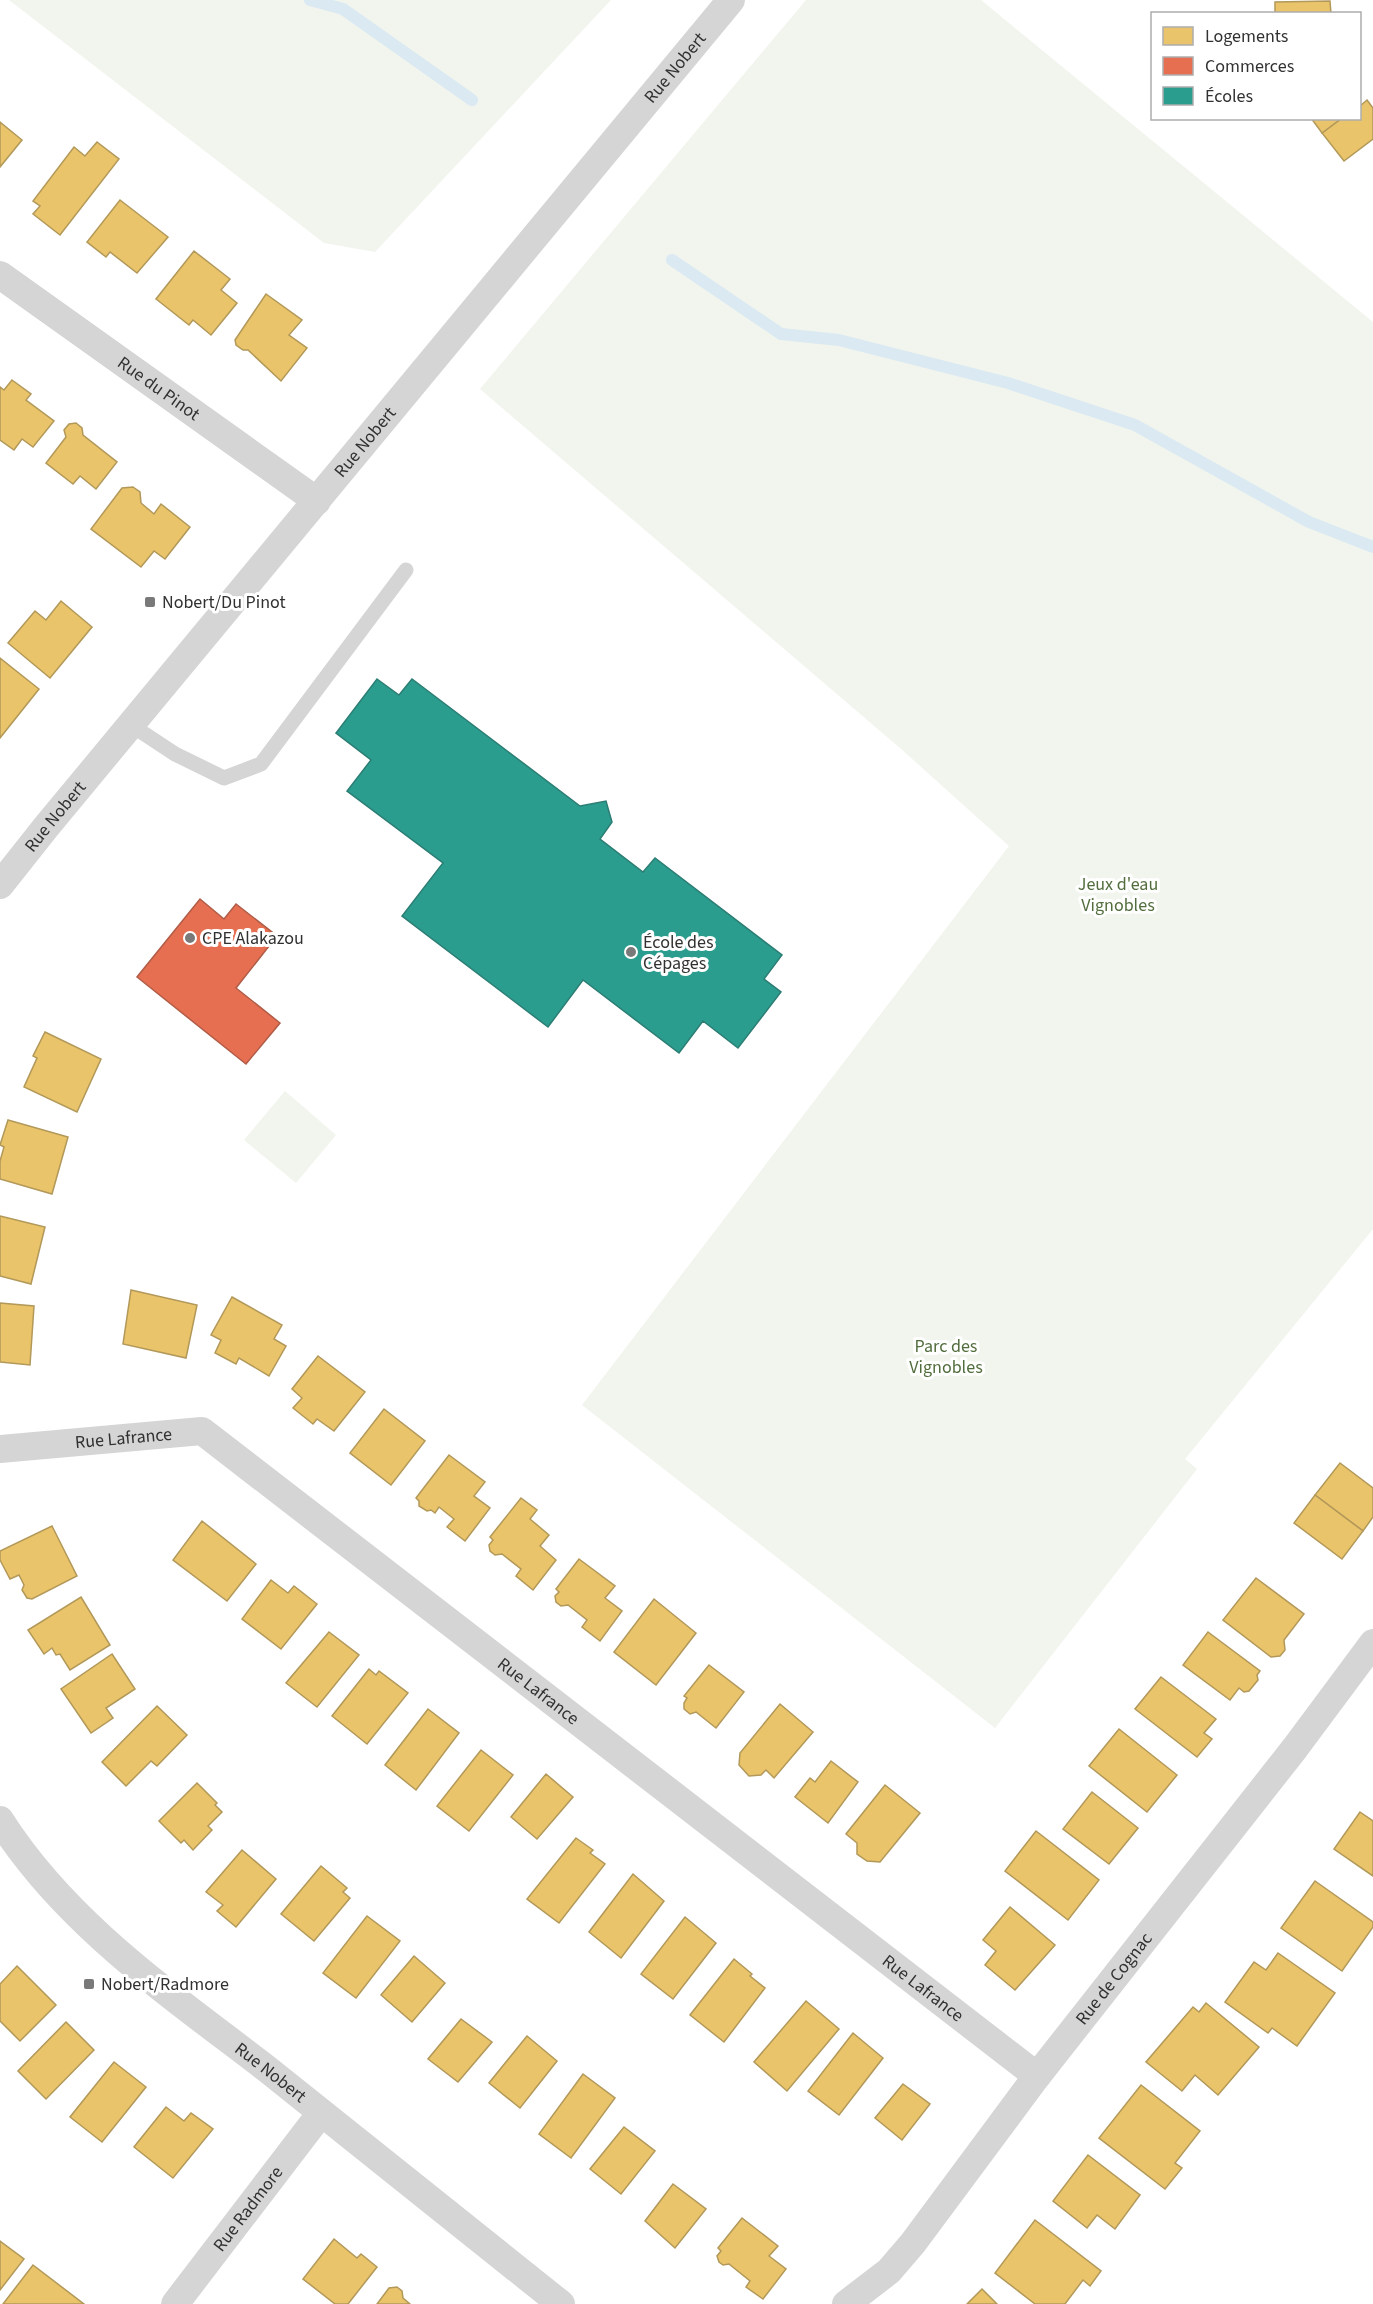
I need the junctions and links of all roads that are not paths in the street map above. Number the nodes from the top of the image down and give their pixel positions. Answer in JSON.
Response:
{"nodes":[{"id":1,"x":731,"y":0,"type":"edge"},
{"id":2,"x":0,"y":275,"type":"edge"},
{"id":3,"x":317,"y":501,"type":"junction"},
{"id":4,"x":406,"y":570,"type":"dead end"},
{"id":5,"x":131,"y":725,"type":"junction"},
{"id":6,"x":0,"y":885,"type":"edge"},
{"id":7,"x":0,"y":1449,"type":"edge"},
{"id":8,"x":1373,"y":1643,"type":"edge"},
{"id":9,"x":0,"y":1820,"type":"edge"},
{"id":10,"x":1037,"y":2076,"type":"junction"},
{"id":11,"x":321,"y":2113,"type":"junction"},
{"id":12,"x":175,"y":2304,"type":"edge"},
{"id":13,"x":561,"y":2304,"type":"edge"},
{"id":14,"x":846,"y":2304,"type":"edge"}],
"edges":[{"from":1,"to":3,"type":"street","name":"Rue Nobert"},
{"from":2,"to":3,"type":"street","name":"Rue du Pinot"},
{"from":3,"to":5,"type":"street","name":"Rue Nobert"},
{"from":4,"to":5,"type":"lane"},
{"from":5,"to":6,"type":"street","name":"Rue Nobert"},
{"from":7,"to":10,"type":"street","name":"Rue Lafrance"},
{"from":8,"to":10,"type":"street","name":"Rue de Cognac"},
{"from":9,"to":11,"type":"street","name":"Rue Nobert"},
{"from":10,"to":14,"type":"street","name":"Rue de Cognac"},
{"from":11,"to":12,"type":"street","name":"Rue Radmore"},
{"from":11,"to":13,"type":"street","name":"Rue Nobert"}]}
